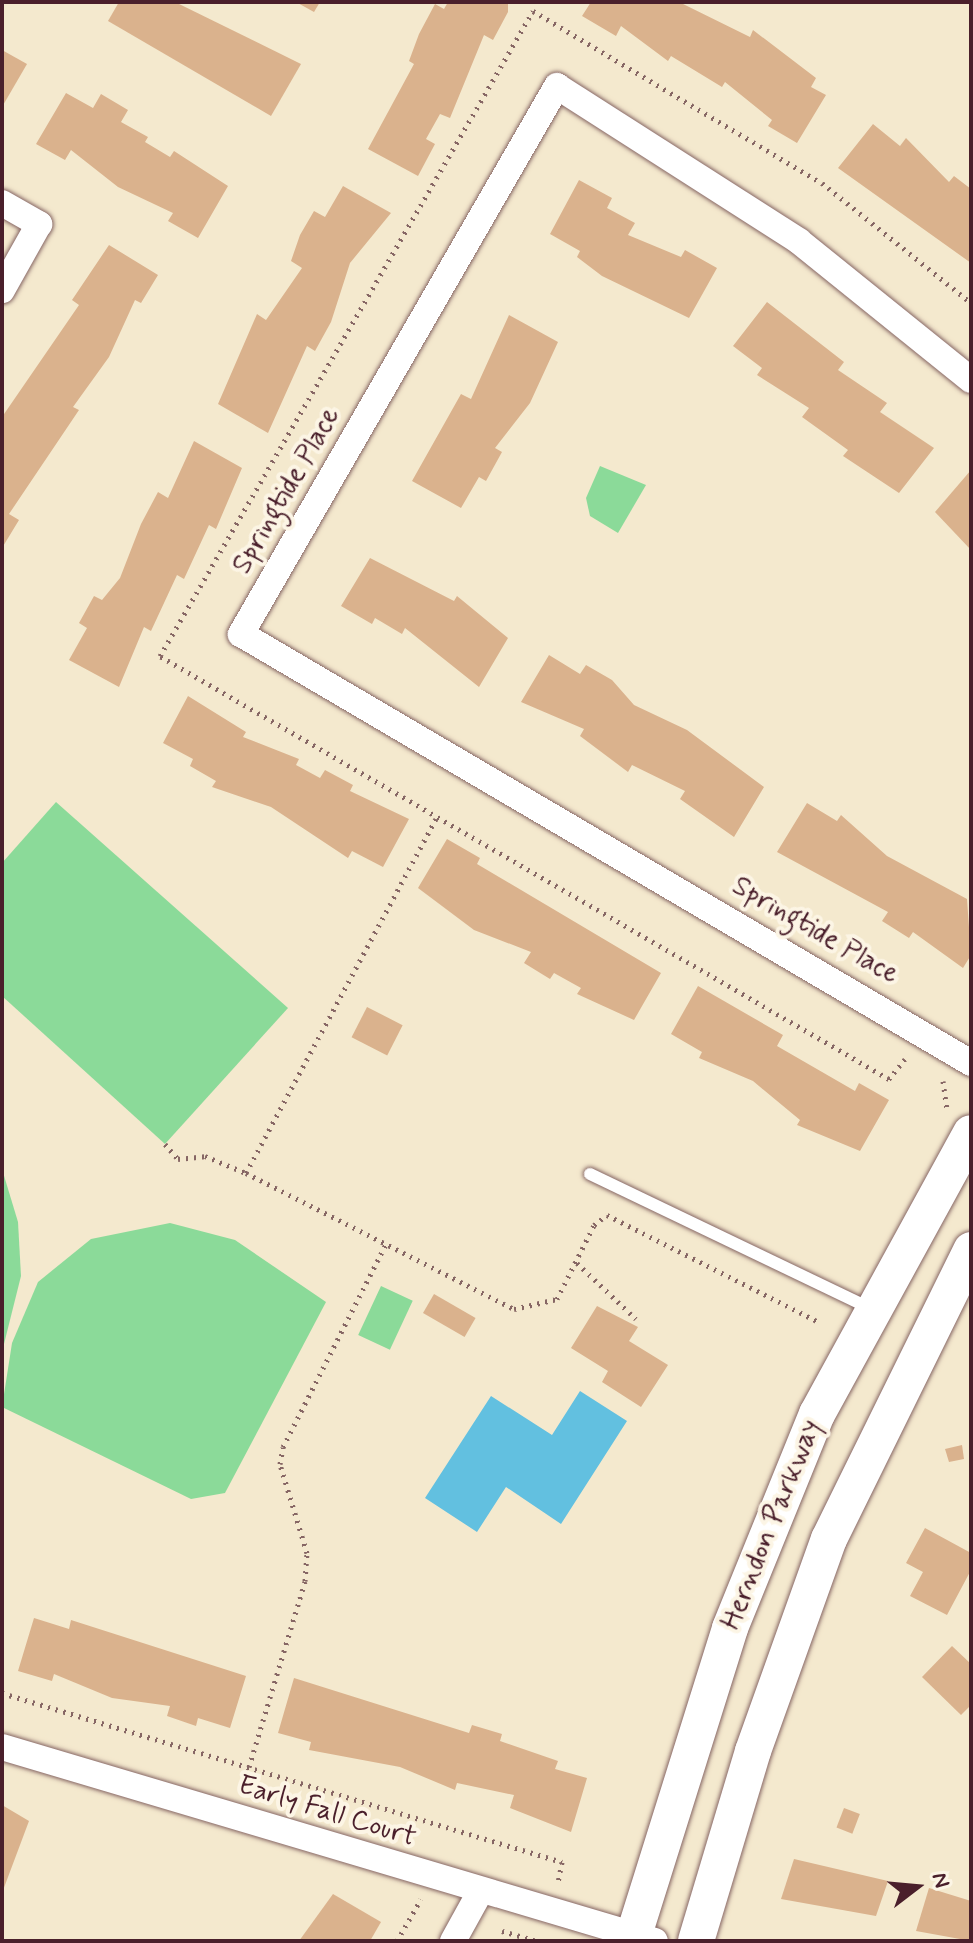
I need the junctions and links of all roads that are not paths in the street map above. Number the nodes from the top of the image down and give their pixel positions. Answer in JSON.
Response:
{"nodes":[{"id":1,"x":2,"y":203,"type":"edge"},
{"id":2,"x":2,"y":290,"type":"edge"},
{"id":3,"x":971,"y":380,"type":"edge"},
{"id":4,"x":971,"y":1063,"type":"edge"},
{"id":5,"x":958,"y":1128,"type":"edge"},
{"id":6,"x":590,"y":1174,"type":"dead end"},
{"id":7,"x":971,"y":1250,"type":"edge"},
{"id":8,"x":870,"y":1308,"type":"junction"},
{"id":9,"x":2,"y":1747,"type":"edge"},
{"id":10,"x":480,"y":1892,"type":"junction"},
{"id":11,"x":640,"y":1939,"type":"edge"},
{"id":12,"x":453,"y":1941,"type":"edge"},
{"id":13,"x":696,"y":1941,"type":"edge"}],
"edges":[{"from":1,"to":2,"type":"street"},
{"from":3,"to":4,"type":"street","name":"Springtide Place"},
{"from":5,"to":8,"type":"main road","name":"Herndon Parkway"},
{"from":6,"to":8,"type":"lane"},
{"from":7,"to":13,"type":"main road","name":"Herndon Parkway"},
{"from":8,"to":11,"type":"main road","name":"Herndon Parkway"},
{"from":9,"to":10,"type":"street","name":"Early Fall Court"},
{"from":10,"to":11,"type":"street","name":"Early Fall Court"},
{"from":10,"to":12,"type":"street"}]}
